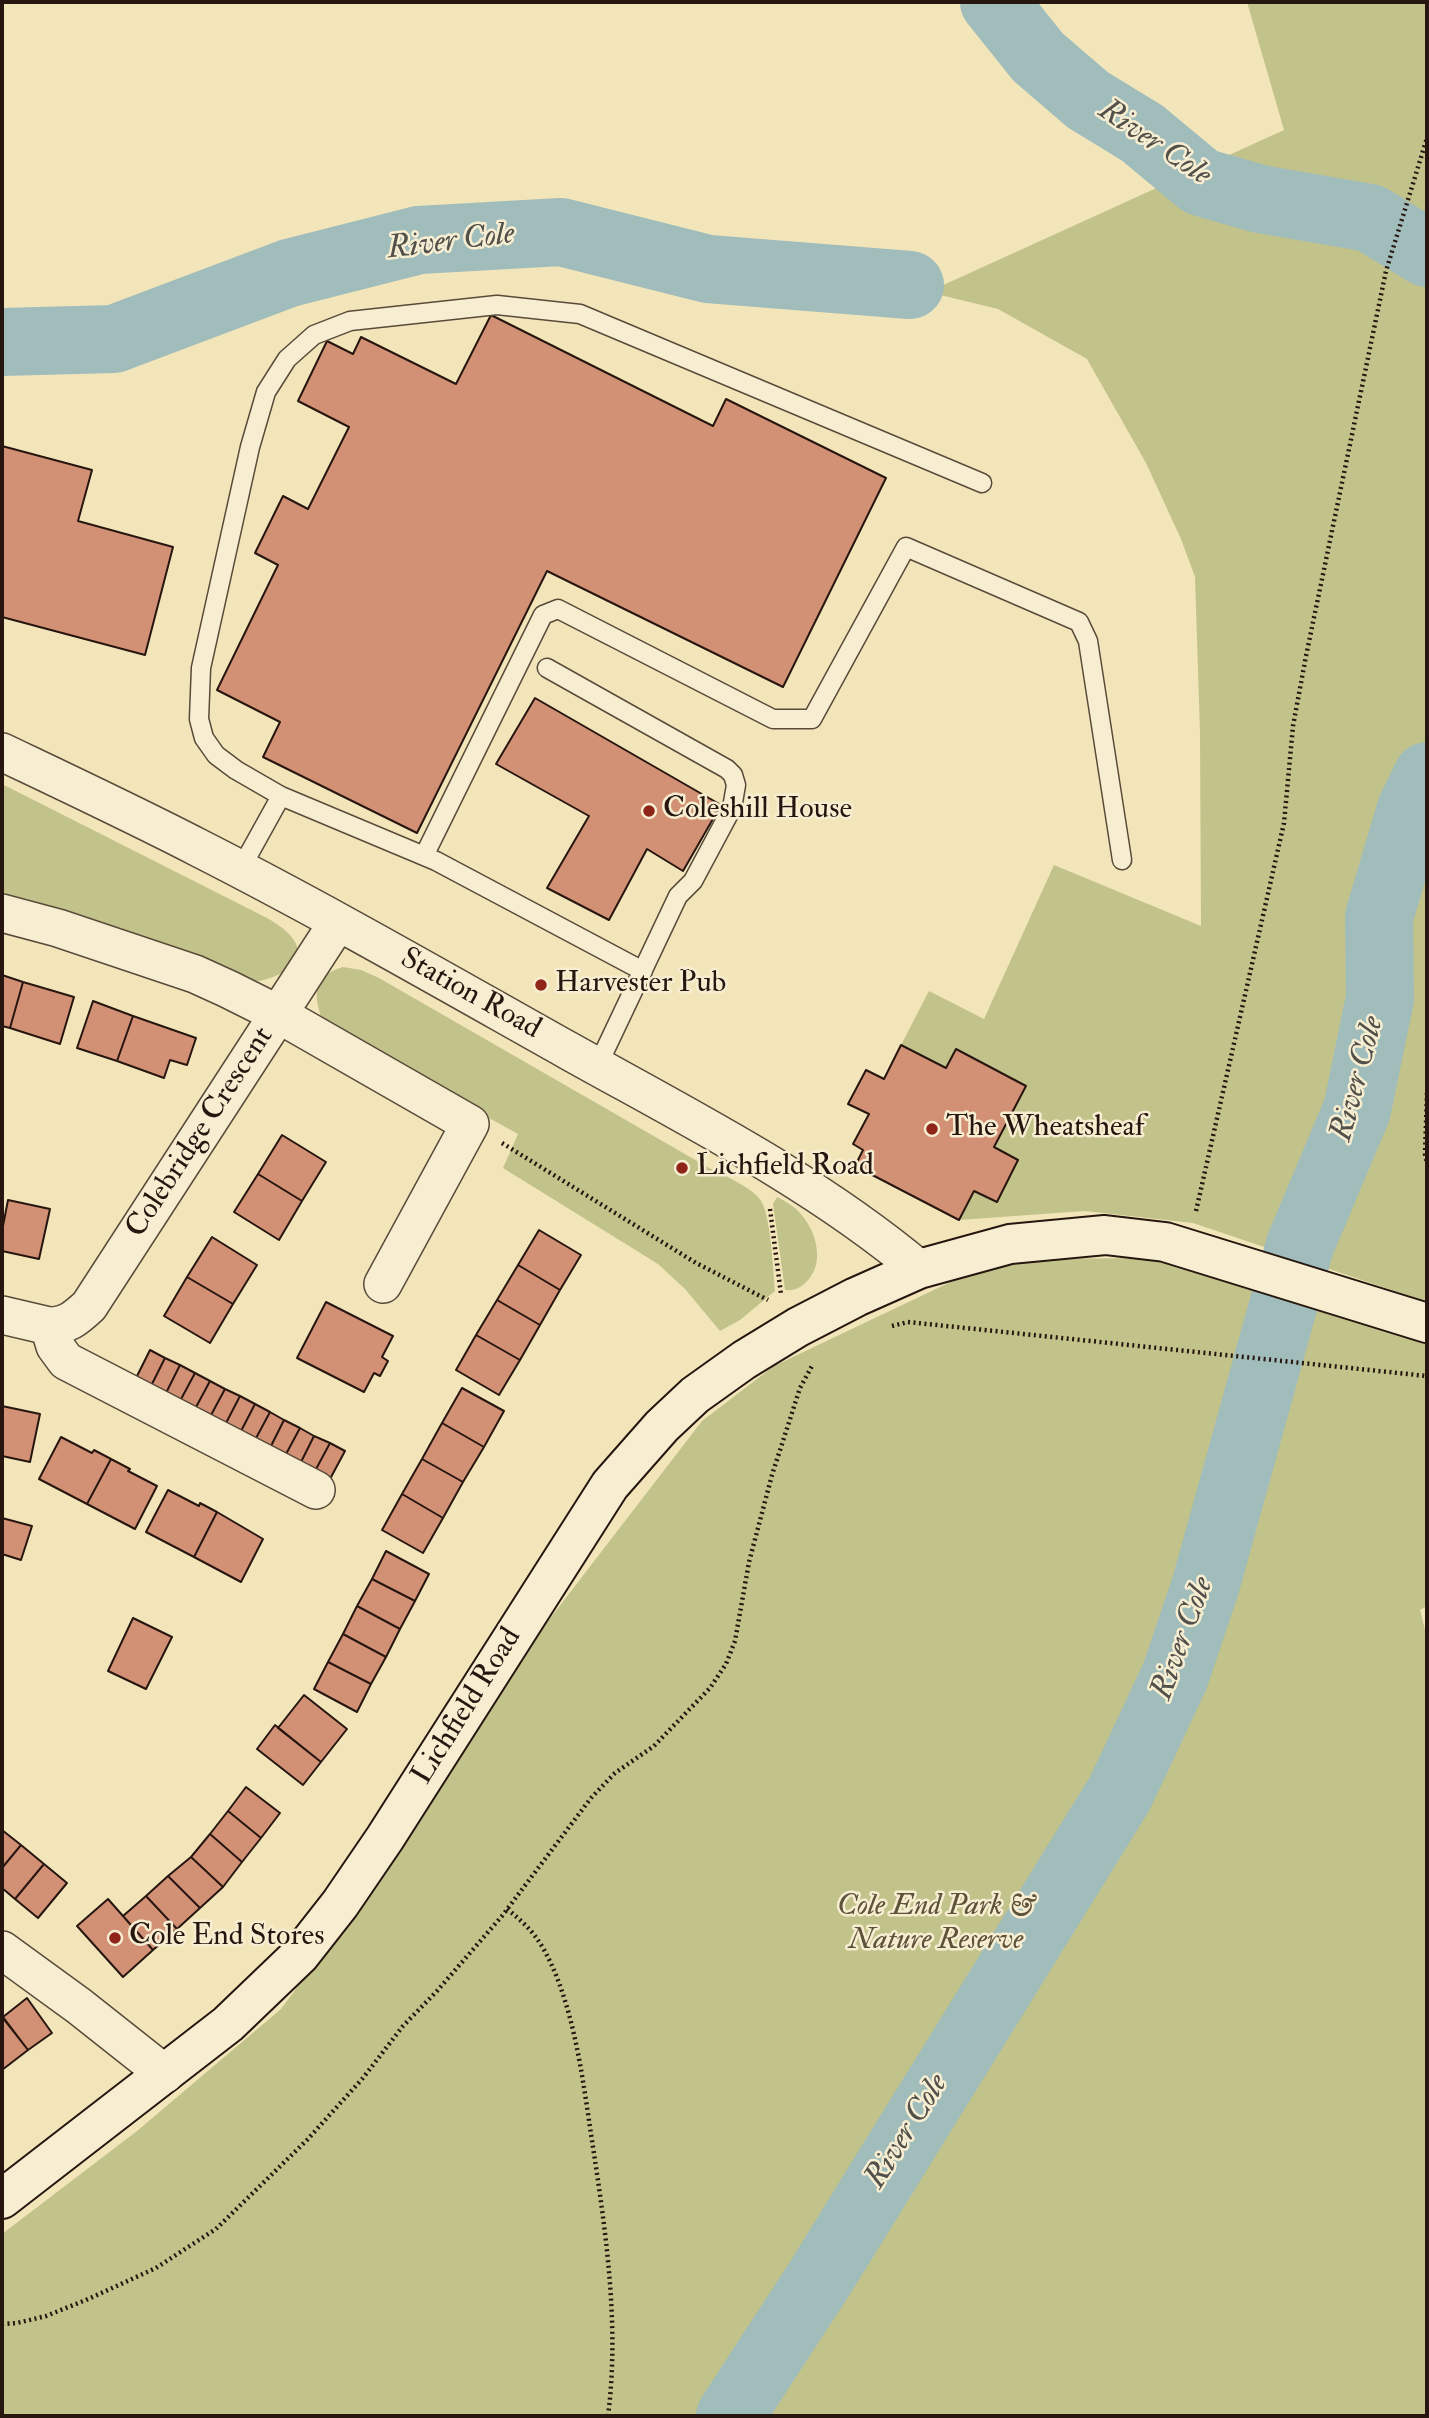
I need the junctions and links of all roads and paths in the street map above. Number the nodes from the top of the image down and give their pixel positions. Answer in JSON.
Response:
{"nodes":[{"id":1,"x":1427,"y":138,"type":"edge"},
{"id":2,"x":982,"y":483,"type":"dead end"},
{"id":3,"x":547,"y":668,"type":"dead end"},
{"id":4,"x":2,"y":752,"type":"edge"},
{"id":5,"x":281,"y":796,"type":"junction"},
{"id":6,"x":424,"y":856,"type":"junction"},
{"id":7,"x":1122,"y":860,"type":"dead end"},
{"id":8,"x":240,"y":870,"type":"junction"},
{"id":9,"x":2,"y":914,"type":"edge"},
{"id":10,"x":338,"y":922,"type":"junction"},
{"id":11,"x":642,"y":971,"type":"junction"},
{"id":12,"x":278,"y":1014,"type":"junction"},
{"id":13,"x":597,"y":1067,"type":"junction"},
{"id":14,"x":1427,"y":1093,"type":"edge"},
{"id":15,"x":470,"y":1124,"type":"junction"},
{"id":16,"x":1427,"y":1163,"type":"edge"},
{"id":17,"x":778,"y":1170,"type":"junction"},
{"id":18,"x":1179,"y":1233,"type":"junction"},
{"id":19,"x":919,"y":1269,"type":"junction"},
{"id":20,"x":383,"y":1284,"type":"dead end"},
{"id":21,"x":790,"y":1314,"type":"junction"},
{"id":22,"x":2,"y":1315,"type":"edge"},
{"id":23,"x":1427,"y":1323,"type":"edge"},
{"id":24,"x":49,"y":1326,"type":"junction"},
{"id":25,"x":887,"y":1327,"type":"dead end"},
{"id":26,"x":1427,"y":1376,"type":"edge"},
{"id":27,"x":317,"y":1490,"type":"dead end"},
{"id":28,"x":507,"y":1909,"type":"junction"},
{"id":29,"x":2,"y":1950,"type":"edge"},
{"id":30,"x":165,"y":2074,"type":"junction"},
{"id":31,"x":2,"y":2199,"type":"edge"},
{"id":32,"x":2,"y":2324,"type":"edge"},
{"id":33,"x":608,"y":2416,"type":"edge"}],
"edges":[{"from":1,"to":18,"type":"path"},
{"from":2,"to":5,"type":"lane"},
{"from":3,"to":11,"type":"lane"},
{"from":4,"to":8,"type":"street","name":"Station Road"},
{"from":5,"to":6,"type":"lane"},
{"from":5,"to":8,"type":"lane"},
{"from":6,"to":7,"type":"lane"},
{"from":6,"to":11,"type":"lane"},
{"from":8,"to":10,"type":"street","name":"Station Road"},
{"from":9,"to":12,"type":"street"},
{"from":10,"to":12,"type":"street","name":"Colebridge Crescent"},
{"from":10,"to":13,"type":"street","name":"Station Road"},
{"from":11,"to":13,"type":"lane"},
{"from":12,"to":15,"type":"street"},
{"from":12,"to":24,"type":"street","name":"Colebridge Crescent"},
{"from":13,"to":17,"type":"street","name":"Station Road"},
{"from":14,"to":16,"type":"path"},
{"from":15,"to":20,"type":"street"},
{"from":15,"to":21,"type":"path"},
{"from":17,"to":19,"type":"street","name":"Station Road"},
{"from":17,"to":21,"type":"path"},
{"from":18,"to":19,"type":"main road","name":"Lichfield Road"},
{"from":18,"to":23,"type":"main road","name":"Lichfield Road"},
{"from":19,"to":21,"type":"main road","name":"Lichfield Road"},
{"from":21,"to":28,"type":"path"},
{"from":21,"to":30,"type":"main road","name":"Lichfield Road"},
{"from":22,"to":24,"type":"street"},
{"from":24,"to":27,"type":"street"},
{"from":25,"to":26,"type":"path"},
{"from":28,"to":32,"type":"path"},
{"from":28,"to":33,"type":"path"},
{"from":29,"to":30,"type":"street"},
{"from":30,"to":31,"type":"main road","name":"Lichfield Road"}]}
